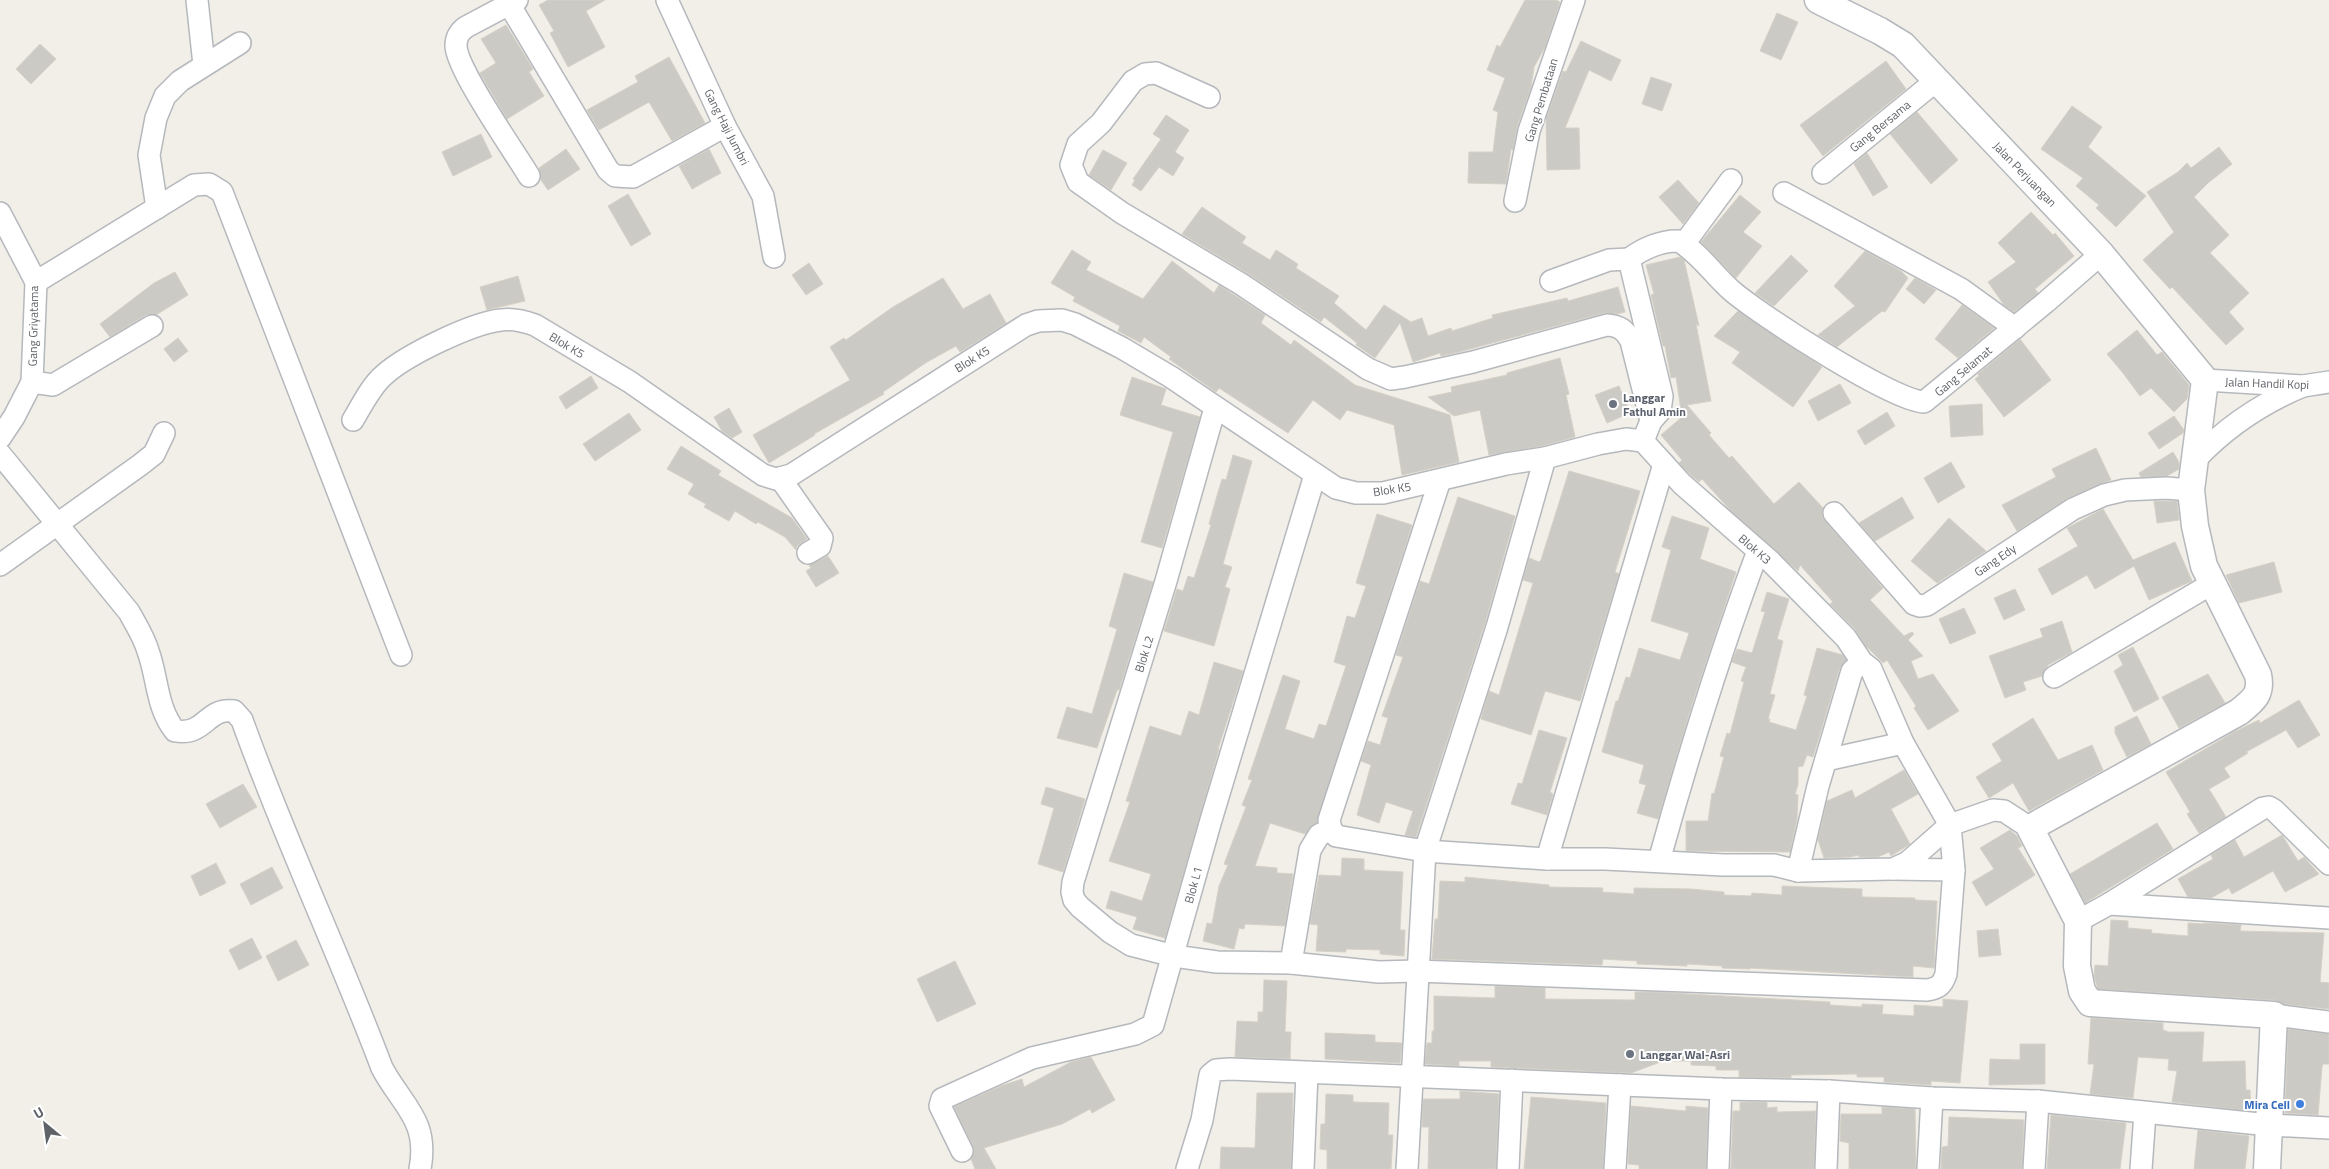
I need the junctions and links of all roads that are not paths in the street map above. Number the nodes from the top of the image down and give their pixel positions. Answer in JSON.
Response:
{"nodes":[{"id":1,"x":197,"y":0,"type":"edge"},
{"id":2,"x":667,"y":0,"type":"edge"},
{"id":3,"x":1574,"y":0,"type":"edge"},
{"id":4,"x":1818,"y":0,"type":"edge"},
{"id":5,"x":513,"y":2,"type":"edge"},
{"id":6,"x":240,"y":43,"type":"dead end"},
{"id":7,"x":204,"y":65,"type":"junction"},
{"id":8,"x":1937,"y":80,"type":"junction"},
{"id":9,"x":1209,"y":97,"type":"dead end"},
{"id":10,"x":725,"y":126,"type":"junction"},
{"id":11,"x":1823,"y":173,"type":"dead end"},
{"id":12,"x":529,"y":176,"type":"dead end"},
{"id":13,"x":1731,"y":180,"type":"dead end"},
{"id":14,"x":1784,"y":193,"type":"dead end"},
{"id":15,"x":1515,"y":201,"type":"dead end"},
{"id":16,"x":157,"y":208,"type":"junction"},
{"id":17,"x":0,"y":213,"type":"edge"},
{"id":18,"x":1684,"y":244,"type":"junction"},
{"id":19,"x":2101,"y":254,"type":"junction"},
{"id":20,"x":774,"y":257,"type":"dead end"},
{"id":21,"x":1629,"y":259,"type":"junction"},
{"id":22,"x":1551,"y":281,"type":"dead end"},
{"id":23,"x":36,"y":282,"type":"junction"},
{"id":24,"x":152,"y":326,"type":"dead end"},
{"id":25,"x":2014,"y":328,"type":"junction"},
{"id":26,"x":2205,"y":380,"type":"junction"},
{"id":27,"x":32,"y":382,"type":"junction"},
{"id":28,"x":2329,"y":382,"type":"edge"},
{"id":29,"x":2303,"y":386,"type":"junction"},
{"id":30,"x":1215,"y":408,"type":"junction"},
{"id":31,"x":353,"y":420,"type":"dead end"},
{"id":32,"x":1652,"y":421,"type":"junction"},
{"id":33,"x":164,"y":433,"type":"dead end"},
{"id":34,"x":0,"y":438,"type":"edge"},
{"id":35,"x":1644,"y":441,"type":"junction"},
{"id":36,"x":0,"y":454,"type":"edge"},
{"id":37,"x":1545,"y":458,"type":"junction"},
{"id":38,"x":2195,"y":460,"type":"junction"},
{"id":39,"x":1664,"y":464,"type":"junction"},
{"id":40,"x":1315,"y":474,"type":"junction"},
{"id":41,"x":780,"y":478,"type":"junction"},
{"id":42,"x":1440,"y":480,"type":"junction"},
{"id":43,"x":2191,"y":490,"type":"junction"},
{"id":44,"x":1834,"y":513,"type":"dead end"},
{"id":45,"x":57,"y":525,"type":"junction"},
{"id":46,"x":1758,"y":551,"type":"junction"},
{"id":47,"x":808,"y":554,"type":"dead end"},
{"id":48,"x":0,"y":566,"type":"edge"},
{"id":49,"x":2213,"y":584,"type":"junction"},
{"id":50,"x":401,"y":655,"type":"dead end"},
{"id":51,"x":1862,"y":662,"type":"junction"},
{"id":52,"x":2054,"y":677,"type":"dead end"},
{"id":53,"x":1903,"y":744,"type":"junction"},
{"id":54,"x":1826,"y":760,"type":"junction"},
{"id":55,"x":1950,"y":825,"type":"junction"},
{"id":56,"x":2030,"y":828,"type":"junction"},
{"id":57,"x":1331,"y":829,"type":"junction"},
{"id":58,"x":1425,"y":851,"type":"junction"},
{"id":59,"x":1547,"y":859,"type":"junction"},
{"id":60,"x":1659,"y":860,"type":"junction"},
{"id":61,"x":2329,"y":864,"type":"edge"},
{"id":62,"x":1893,"y":869,"type":"junction"},
{"id":63,"x":1954,"y":870,"type":"junction"},
{"id":64,"x":1798,"y":871,"type":"junction"},
{"id":65,"x":2109,"y":904,"type":"junction"},
{"id":66,"x":2329,"y":918,"type":"edge"},
{"id":67,"x":2078,"y":921,"type":"junction"},
{"id":68,"x":1174,"y":956,"type":"junction"},
{"id":69,"x":1290,"y":963,"type":"junction"},
{"id":70,"x":1417,"y":971,"type":"junction"},
{"id":71,"x":2274,"y":1015,"type":"junction"},
{"id":72,"x":2329,"y":1022,"type":"edge"},
{"id":73,"x":1307,"y":1073,"type":"junction"},
{"id":74,"x":1412,"y":1077,"type":"junction"},
{"id":75,"x":1512,"y":1080,"type":"junction"},
{"id":76,"x":1620,"y":1085,"type":"junction"},
{"id":77,"x":1721,"y":1089,"type":"junction"},
{"id":78,"x":1829,"y":1091,"type":"junction"},
{"id":79,"x":1932,"y":1098,"type":"junction"},
{"id":80,"x":2038,"y":1101,"type":"junction"},
{"id":81,"x":2145,"y":1113,"type":"junction"},
{"id":82,"x":2269,"y":1125,"type":"junction"},
{"id":83,"x":2329,"y":1128,"type":"edge"},
{"id":84,"x":962,"y":1151,"type":"dead end"},
{"id":85,"x":420,"y":1169,"type":"edge"},
{"id":86,"x":1186,"y":1169,"type":"edge"},
{"id":87,"x":1303,"y":1169,"type":"edge"},
{"id":88,"x":1407,"y":1169,"type":"edge"},
{"id":89,"x":1508,"y":1169,"type":"edge"},
{"id":90,"x":1615,"y":1169,"type":"edge"},
{"id":91,"x":1718,"y":1169,"type":"edge"},
{"id":92,"x":1826,"y":1169,"type":"edge"},
{"id":93,"x":1928,"y":1169,"type":"edge"},
{"id":94,"x":2034,"y":1169,"type":"edge"},
{"id":95,"x":2140,"y":1169,"type":"edge"},
{"id":96,"x":2267,"y":1169,"type":"edge"}],
"edges":[{"from":1,"to":7,"type":"street"},
{"from":2,"to":10,"type":"street","name":"Gang Haji Jumbri"},
{"from":3,"to":15,"type":"street","name":"Gang Pembataan"},
{"from":4,"to":8,"type":"street","name":"Jalan Perjuangan"},
{"from":5,"to":10,"type":"street"},
{"from":5,"to":12,"type":"street"},
{"from":6,"to":7,"type":"street"},
{"from":7,"to":16,"type":"street"},
{"from":8,"to":11,"type":"street","name":"Gang Bersama"},
{"from":8,"to":19,"type":"street","name":"Jalan Perjuangan"},
{"from":9,"to":32,"type":"street"},
{"from":10,"to":20,"type":"street","name":"Gang Haji Jumbri"},
{"from":13,"to":18,"type":"street"},
{"from":14,"to":25,"type":"street"},
{"from":16,"to":23,"type":"street"},
{"from":16,"to":50,"type":"street"},
{"from":17,"to":23,"type":"street","name":"Gang Griyatama"},
{"from":18,"to":21,"type":"street"},
{"from":18,"to":25,"type":"street","name":"Gang Selamat"},
{"from":19,"to":25,"type":"street","name":"Gang Selamat"},
{"from":19,"to":26,"type":"street","name":"Jalan Perjuangan"},
{"from":21,"to":22,"type":"street"},
{"from":21,"to":32,"type":"street"},
{"from":23,"to":27,"type":"street","name":"Gang Griyatama"},
{"from":24,"to":27,"type":"street"},
{"from":26,"to":29,"type":"street","name":"Jalan Handil Kopi"},
{"from":26,"to":38,"type":"street"},
{"from":27,"to":34,"type":"street","name":"Gang Griyatama"},
{"from":28,"to":29,"type":"street","name":"Jalan Handil Kopi"},
{"from":29,"to":38,"type":"street"},
{"from":30,"to":40,"type":"street","name":"Blok K5"},
{"from":30,"to":41,"type":"street","name":"Blok K5"},
{"from":30,"to":68,"type":"street","name":"Blok L2"},
{"from":31,"to":41,"type":"street","name":"Blok K5"},
{"from":32,"to":35,"type":"street"},
{"from":33,"to":45,"type":"street"},
{"from":35,"to":37,"type":"street","name":"Blok K5"},
{"from":35,"to":39,"type":"street","name":"Blok K3"},
{"from":36,"to":45,"type":"street"},
{"from":37,"to":42,"type":"street","name":"Blok K5"},
{"from":37,"to":58,"type":"street"},
{"from":38,"to":43,"type":"street"},
{"from":39,"to":46,"type":"street","name":"Blok K3"},
{"from":39,"to":59,"type":"street"},
{"from":40,"to":42,"type":"street","name":"Blok K5"},
{"from":40,"to":68,"type":"street","name":"Blok L1"},
{"from":41,"to":47,"type":"street"},
{"from":42,"to":57,"type":"street"},
{"from":43,"to":44,"type":"street","name":"Gang Edy"},
{"from":43,"to":49,"type":"street"},
{"from":45,"to":48,"type":"street"},
{"from":45,"to":85,"type":"street"},
{"from":46,"to":51,"type":"street","name":"Blok K3"},
{"from":46,"to":60,"type":"street"},
{"from":49,"to":52,"type":"street"},
{"from":49,"to":56,"type":"street"},
{"from":51,"to":53,"type":"street","name":"Blok K3"},
{"from":51,"to":54,"type":"street"},
{"from":53,"to":54,"type":"street"},
{"from":53,"to":55,"type":"street","name":"Blok K3"},
{"from":54,"to":64,"type":"street"},
{"from":55,"to":56,"type":"street"},
{"from":55,"to":62,"type":"street"},
{"from":55,"to":63,"type":"street"},
{"from":56,"to":67,"type":"street"},
{"from":57,"to":58,"type":"street"},
{"from":57,"to":69,"type":"street"},
{"from":58,"to":59,"type":"street"},
{"from":58,"to":70,"type":"street"},
{"from":59,"to":60,"type":"street"},
{"from":60,"to":64,"type":"street"},
{"from":61,"to":65,"type":"street"},
{"from":62,"to":63,"type":"street"},
{"from":62,"to":64,"type":"street"},
{"from":63,"to":70,"type":"street"},
{"from":65,"to":66,"type":"street"},
{"from":65,"to":67,"type":"street"},
{"from":67,"to":71,"type":"street"},
{"from":68,"to":69,"type":"street"},
{"from":68,"to":84,"type":"street","name":"Blok L1"},
{"from":69,"to":70,"type":"street"},
{"from":70,"to":74,"type":"street"},
{"from":71,"to":72,"type":"street"},
{"from":71,"to":82,"type":"street"},
{"from":73,"to":74,"type":"street"},
{"from":73,"to":86,"type":"street"},
{"from":73,"to":87,"type":"street"},
{"from":74,"to":75,"type":"street"},
{"from":74,"to":88,"type":"street"},
{"from":75,"to":76,"type":"street"},
{"from":75,"to":89,"type":"street"},
{"from":76,"to":77,"type":"street"},
{"from":76,"to":90,"type":"street"},
{"from":77,"to":78,"type":"street"},
{"from":77,"to":91,"type":"street"},
{"from":78,"to":79,"type":"street"},
{"from":78,"to":92,"type":"street"},
{"from":79,"to":80,"type":"street"},
{"from":79,"to":93,"type":"street"},
{"from":80,"to":81,"type":"street"},
{"from":80,"to":94,"type":"street"},
{"from":81,"to":82,"type":"street"},
{"from":81,"to":95,"type":"street"},
{"from":82,"to":83,"type":"street"},
{"from":82,"to":96,"type":"street"}]}
